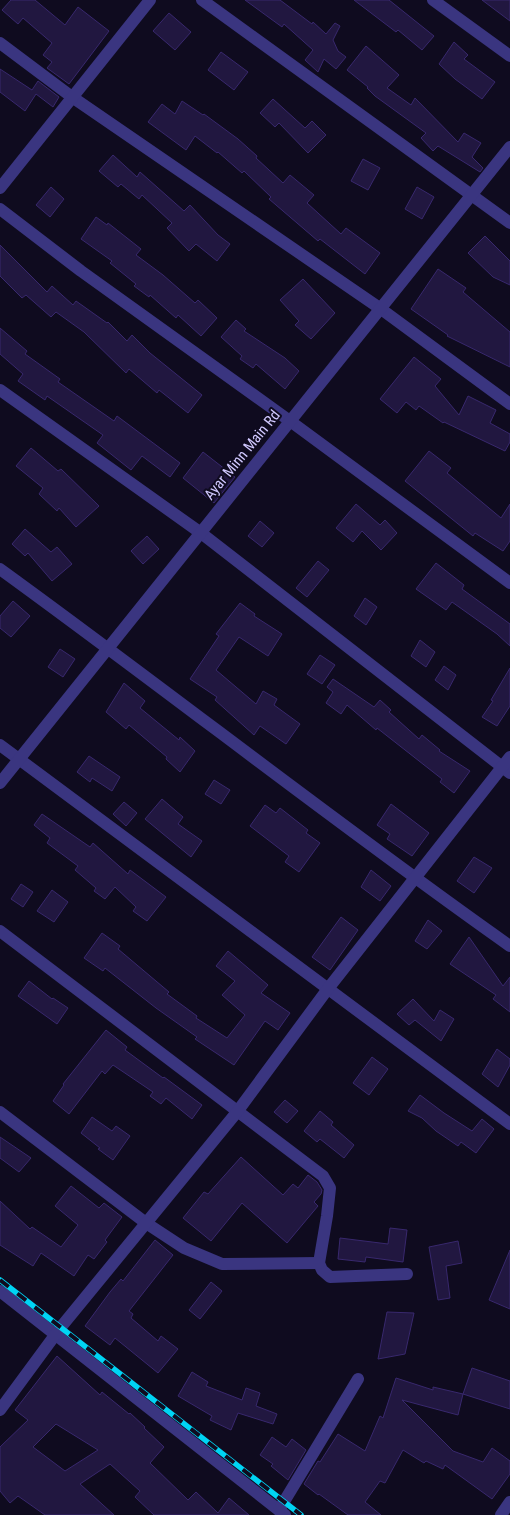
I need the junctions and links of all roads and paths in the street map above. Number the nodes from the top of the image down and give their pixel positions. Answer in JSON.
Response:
{"nodes":[{"id":1,"x":150,"y":0,"type":"edge"},
{"id":2,"x":202,"y":0,"type":"edge"},
{"id":3,"x":432,"y":0,"type":"edge"},
{"id":4,"x":0,"y":43,"type":"edge"},
{"id":5,"x":510,"y":56,"type":"edge"},
{"id":6,"x":72,"y":97,"type":"junction"},
{"id":7,"x":510,"y":147,"type":"edge"},
{"id":8,"x":0,"y":188,"type":"edge"},
{"id":9,"x":472,"y":195,"type":"junction"},
{"id":10,"x":0,"y":209,"type":"edge"},
{"id":11,"x":510,"y":223,"type":"edge"},
{"id":12,"x":381,"y":309,"type":"junction"},
{"id":13,"x":0,"y":390,"type":"edge"},
{"id":14,"x":510,"y":404,"type":"edge"},
{"id":15,"x":290,"y":421,"type":"junction"},
{"id":16,"x":201,"y":533,"type":"junction"},
{"id":17,"x":0,"y":570,"type":"edge"},
{"id":18,"x":510,"y":583,"type":"edge"},
{"id":19,"x":108,"y":648,"type":"junction"},
{"id":20,"x":0,"y":745,"type":"edge"},
{"id":21,"x":19,"y":759,"type":"junction"},
{"id":22,"x":507,"y":766,"type":"edge"},
{"id":23,"x":0,"y":783,"type":"edge"},
{"id":24,"x":415,"y":879,"type":"junction"},
{"id":25,"x":0,"y":931,"type":"edge"},
{"id":26,"x":510,"y":946,"type":"edge"},
{"id":27,"x":327,"y":990,"type":"junction"},
{"id":28,"x":0,"y":1112,"type":"edge"},
{"id":29,"x":237,"y":1112,"type":"junction"},
{"id":30,"x":510,"y":1124,"type":"edge"},
{"id":31,"x":146,"y":1223,"type":"junction"},
{"id":32,"x":319,"y":1263,"type":"junction"},
{"id":33,"x":407,"y":1274,"type":"dead end"},
{"id":34,"x":0,"y":1291,"type":"edge"},
{"id":35,"x":56,"y":1334,"type":"junction"},
{"id":36,"x":358,"y":1379,"type":"dead end"},
{"id":37,"x":0,"y":1410,"type":"edge"},
{"id":38,"x":510,"y":1502,"type":"edge"},
{"id":39,"x":282,"y":1513,"type":"edge"},
{"id":40,"x":500,"y":1515,"type":"edge"}],
"edges":[{"from":1,"to":6,"type":"street"},
{"from":2,"to":9,"type":"street"},
{"from":3,"to":5,"type":"street"},
{"from":4,"to":6,"type":"street"},
{"from":6,"to":8,"type":"street"},
{"from":6,"to":12,"type":"street"},
{"from":7,"to":9,"type":"street","name":"Ayar Minn Main Rd"},
{"from":9,"to":11,"type":"street"},
{"from":9,"to":12,"type":"street","name":"Ayar Minn Main Rd"},
{"from":10,"to":15,"type":"street"},
{"from":12,"to":14,"type":"street"},
{"from":12,"to":15,"type":"street","name":"Ayar Minn Main Rd"},
{"from":13,"to":16,"type":"street"},
{"from":15,"to":16,"type":"street","name":"Ayar Minn Main Rd"},
{"from":15,"to":18,"type":"street"},
{"from":16,"to":19,"type":"street","name":"Ayar Minn Main Rd"},
{"from":16,"to":22,"type":"street"},
{"from":17,"to":19,"type":"street"},
{"from":19,"to":21,"type":"street","name":"Ayar Minn Main Rd"},
{"from":19,"to":24,"type":"street"},
{"from":20,"to":21,"type":"street"},
{"from":21,"to":23,"type":"street","name":"Ayar Minn Main Rd"},
{"from":21,"to":27,"type":"street"},
{"from":22,"to":24,"type":"street"},
{"from":24,"to":26,"type":"street"},
{"from":24,"to":27,"type":"street"},
{"from":25,"to":29,"type":"street"},
{"from":27,"to":29,"type":"street"},
{"from":27,"to":30,"type":"street"},
{"from":28,"to":31,"type":"street"},
{"from":29,"to":31,"type":"street"},
{"from":29,"to":32,"type":"street"},
{"from":31,"to":32,"type":"street"},
{"from":31,"to":35,"type":"street"},
{"from":32,"to":33,"type":"street"},
{"from":34,"to":35,"type":"street"},
{"from":35,"to":37,"type":"street"},
{"from":35,"to":39,"type":"street"},
{"from":36,"to":39,"type":"street"},
{"from":38,"to":40,"type":"street"}]}
